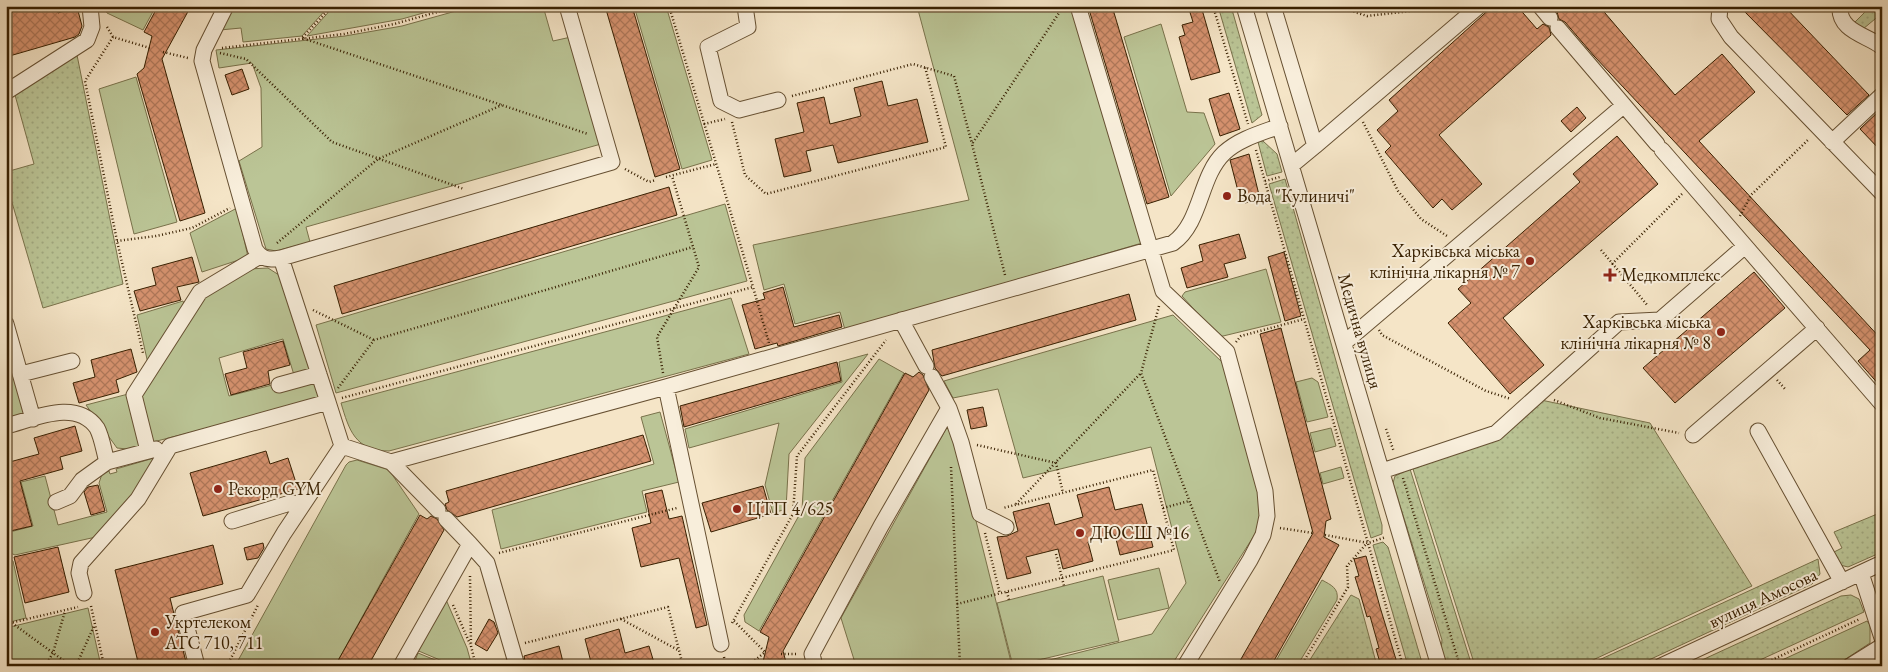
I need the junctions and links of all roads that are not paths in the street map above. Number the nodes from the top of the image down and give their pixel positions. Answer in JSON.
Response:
{"nodes":[{"id":1,"x":90,"y":6,"type":"edge"},
{"id":2,"x":226,"y":6,"type":"edge"},
{"id":3,"x":567,"y":6,"type":"edge"},
{"id":4,"x":745,"y":6,"type":"edge"},
{"id":5,"x":1078,"y":6,"type":"edge"},
{"id":6,"x":1244,"y":6,"type":"edge"},
{"id":7,"x":1273,"y":6,"type":"edge"},
{"id":8,"x":1479,"y":6,"type":"edge"},
{"id":9,"x":1540,"y":6,"type":"edge"},
{"id":10,"x":1720,"y":6,"type":"edge"},
{"id":11,"x":1840,"y":6,"type":"edge"},
{"id":12,"x":1882,"y":47,"type":"edge"},
{"id":13,"x":6,"y":92,"type":"edge"},
{"id":14,"x":1882,"y":95,"type":"edge"},
{"id":15,"x":778,"y":100,"type":"road end"},
{"id":16,"x":1623,"y":106,"type":"junction"},
{"id":17,"x":1280,"y":126,"type":"junction"},
{"id":18,"x":1832,"y":142,"type":"junction"},
{"id":19,"x":1315,"y":146,"type":"junction"},
{"id":20,"x":1289,"y":170,"type":"junction"},
{"id":21,"x":1882,"y":193,"type":"edge"},
{"id":22,"x":1745,"y":246,"type":"junction"},
{"id":23,"x":1151,"y":249,"type":"junction"},
{"id":24,"x":260,"y":256,"type":"junction"},
{"id":25,"x":282,"y":258,"type":"junction"},
{"id":26,"x":901,"y":320,"type":"junction"},
{"id":27,"x":6,"y":324,"type":"edge"},
{"id":28,"x":1816,"y":328,"type":"junction"},
{"id":29,"x":1344,"y":343,"type":"junction"},
{"id":30,"x":72,"y":361,"type":"dead end"},
{"id":31,"x":20,"y":374,"type":"junction"},
{"id":32,"x":319,"y":374,"type":"junction"},
{"id":33,"x":279,"y":386,"type":"dead end"},
{"id":34,"x":666,"y":387,"type":"junction"},
{"id":35,"x":328,"y":402,"type":"junction"},
{"id":36,"x":1882,"y":404,"type":"edge"},
{"id":37,"x":949,"y":408,"type":"junction"},
{"id":38,"x":33,"y":419,"type":"junction"},
{"id":39,"x":6,"y":426,"type":"edge"},
{"id":40,"x":1758,"y":430,"type":"dead end"},
{"id":41,"x":1693,"y":435,"type":"road end"},
{"id":42,"x":170,"y":446,"type":"junction"},
{"id":43,"x":342,"y":446,"type":"junction"},
{"id":44,"x":148,"y":451,"type":"junction"},
{"id":45,"x":107,"y":462,"type":"junction"},
{"id":46,"x":391,"y":462,"type":"junction"},
{"id":47,"x":1382,"y":472,"type":"junction"},
{"id":48,"x":56,"y":502,"type":"dead end"},
{"id":49,"x":303,"y":504,"type":"junction"},
{"id":50,"x":232,"y":521,"type":"dead end"},
{"id":51,"x":1006,"y":527,"type":"dead end"},
{"id":52,"x":470,"y":544,"type":"junction"},
{"id":53,"x":1882,"y":564,"type":"edge"},
{"id":54,"x":1861,"y":573,"type":"junction"},
{"id":55,"x":1842,"y":582,"type":"junction"},
{"id":56,"x":85,"y":601,"type":"road end"},
{"id":57,"x":1882,"y":638,"type":"edge"},
{"id":58,"x":721,"y":644,"type":"road end"},
{"id":59,"x":1882,"y":646,"type":"edge"},
{"id":60,"x":197,"y":666,"type":"edge"},
{"id":61,"x":401,"y":666,"type":"edge"},
{"id":62,"x":517,"y":666,"type":"edge"},
{"id":63,"x":815,"y":666,"type":"edge"},
{"id":64,"x":1185,"y":666,"type":"edge"},
{"id":65,"x":1439,"y":666,"type":"edge"},
{"id":66,"x":1661,"y":666,"type":"edge"},
{"id":67,"x":1850,"y":666,"type":"edge"}],
"edges":[{"from":1,"to":13,"type":"street"},
{"from":2,"to":24,"type":"street"},
{"from":3,"to":25,"type":"street"},
{"from":4,"to":15,"type":"street"},
{"from":5,"to":23,"type":"street"},
{"from":6,"to":17,"type":"street","name":"Медична вулиця"},
{"from":7,"to":19,"type":"street"},
{"from":8,"to":19,"type":"street"},
{"from":9,"to":16,"type":"street"},
{"from":10,"to":18,"type":"street"},
{"from":11,"to":12,"type":"street"},
{"from":14,"to":18,"type":"street"},
{"from":16,"to":22,"type":"street"},
{"from":16,"to":29,"type":"street"},
{"from":17,"to":20,"type":"street","name":"Медична вулиця"},
{"from":17,"to":23,"type":"street"},
{"from":18,"to":21,"type":"street"},
{"from":19,"to":20,"type":"street"},
{"from":20,"to":29,"type":"street","name":"Медична вулиця"},
{"from":22,"to":28,"type":"street"},
{"from":22,"to":47,"type":"street"},
{"from":23,"to":26,"type":"street"},
{"from":23,"to":64,"type":"street"},
{"from":24,"to":25,"type":"street"},
{"from":24,"to":44,"type":"street"},
{"from":25,"to":32,"type":"street"},
{"from":26,"to":34,"type":"street"},
{"from":26,"to":37,"type":"street"},
{"from":27,"to":31,"type":"street"},
{"from":28,"to":36,"type":"street"},
{"from":28,"to":41,"type":"street"},
{"from":29,"to":47,"type":"street","name":"Медична вулиця"},
{"from":30,"to":31,"type":"street"},
{"from":31,"to":38,"type":"street"},
{"from":32,"to":33,"type":"street"},
{"from":32,"to":35,"type":"street"},
{"from":34,"to":46,"type":"street"},
{"from":34,"to":58,"type":"street"},
{"from":35,"to":42,"type":"street"},
{"from":35,"to":43,"type":"street"},
{"from":37,"to":51,"type":"street"},
{"from":37,"to":63,"type":"street"},
{"from":38,"to":39,"type":"street"},
{"from":38,"to":45,"type":"street"},
{"from":40,"to":55,"type":"street"},
{"from":42,"to":44,"type":"street"},
{"from":42,"to":56,"type":"street"},
{"from":43,"to":46,"type":"street"},
{"from":43,"to":49,"type":"street"},
{"from":44,"to":45,"type":"street"},
{"from":45,"to":48,"type":"street"},
{"from":46,"to":52,"type":"street"},
{"from":47,"to":65,"type":"street","name":"Медична вулиця"},
{"from":49,"to":50,"type":"street"},
{"from":49,"to":60,"type":"street"},
{"from":52,"to":61,"type":"street"},
{"from":52,"to":62,"type":"street"},
{"from":53,"to":54,"type":"street","name":"вулиця Амосова"},
{"from":54,"to":55,"type":"street","name":"вулиця Амосова"},
{"from":54,"to":57,"type":"street"},
{"from":55,"to":66,"type":"street","name":"вулиця Амосова"},
{"from":59,"to":67,"type":"street"}]}
